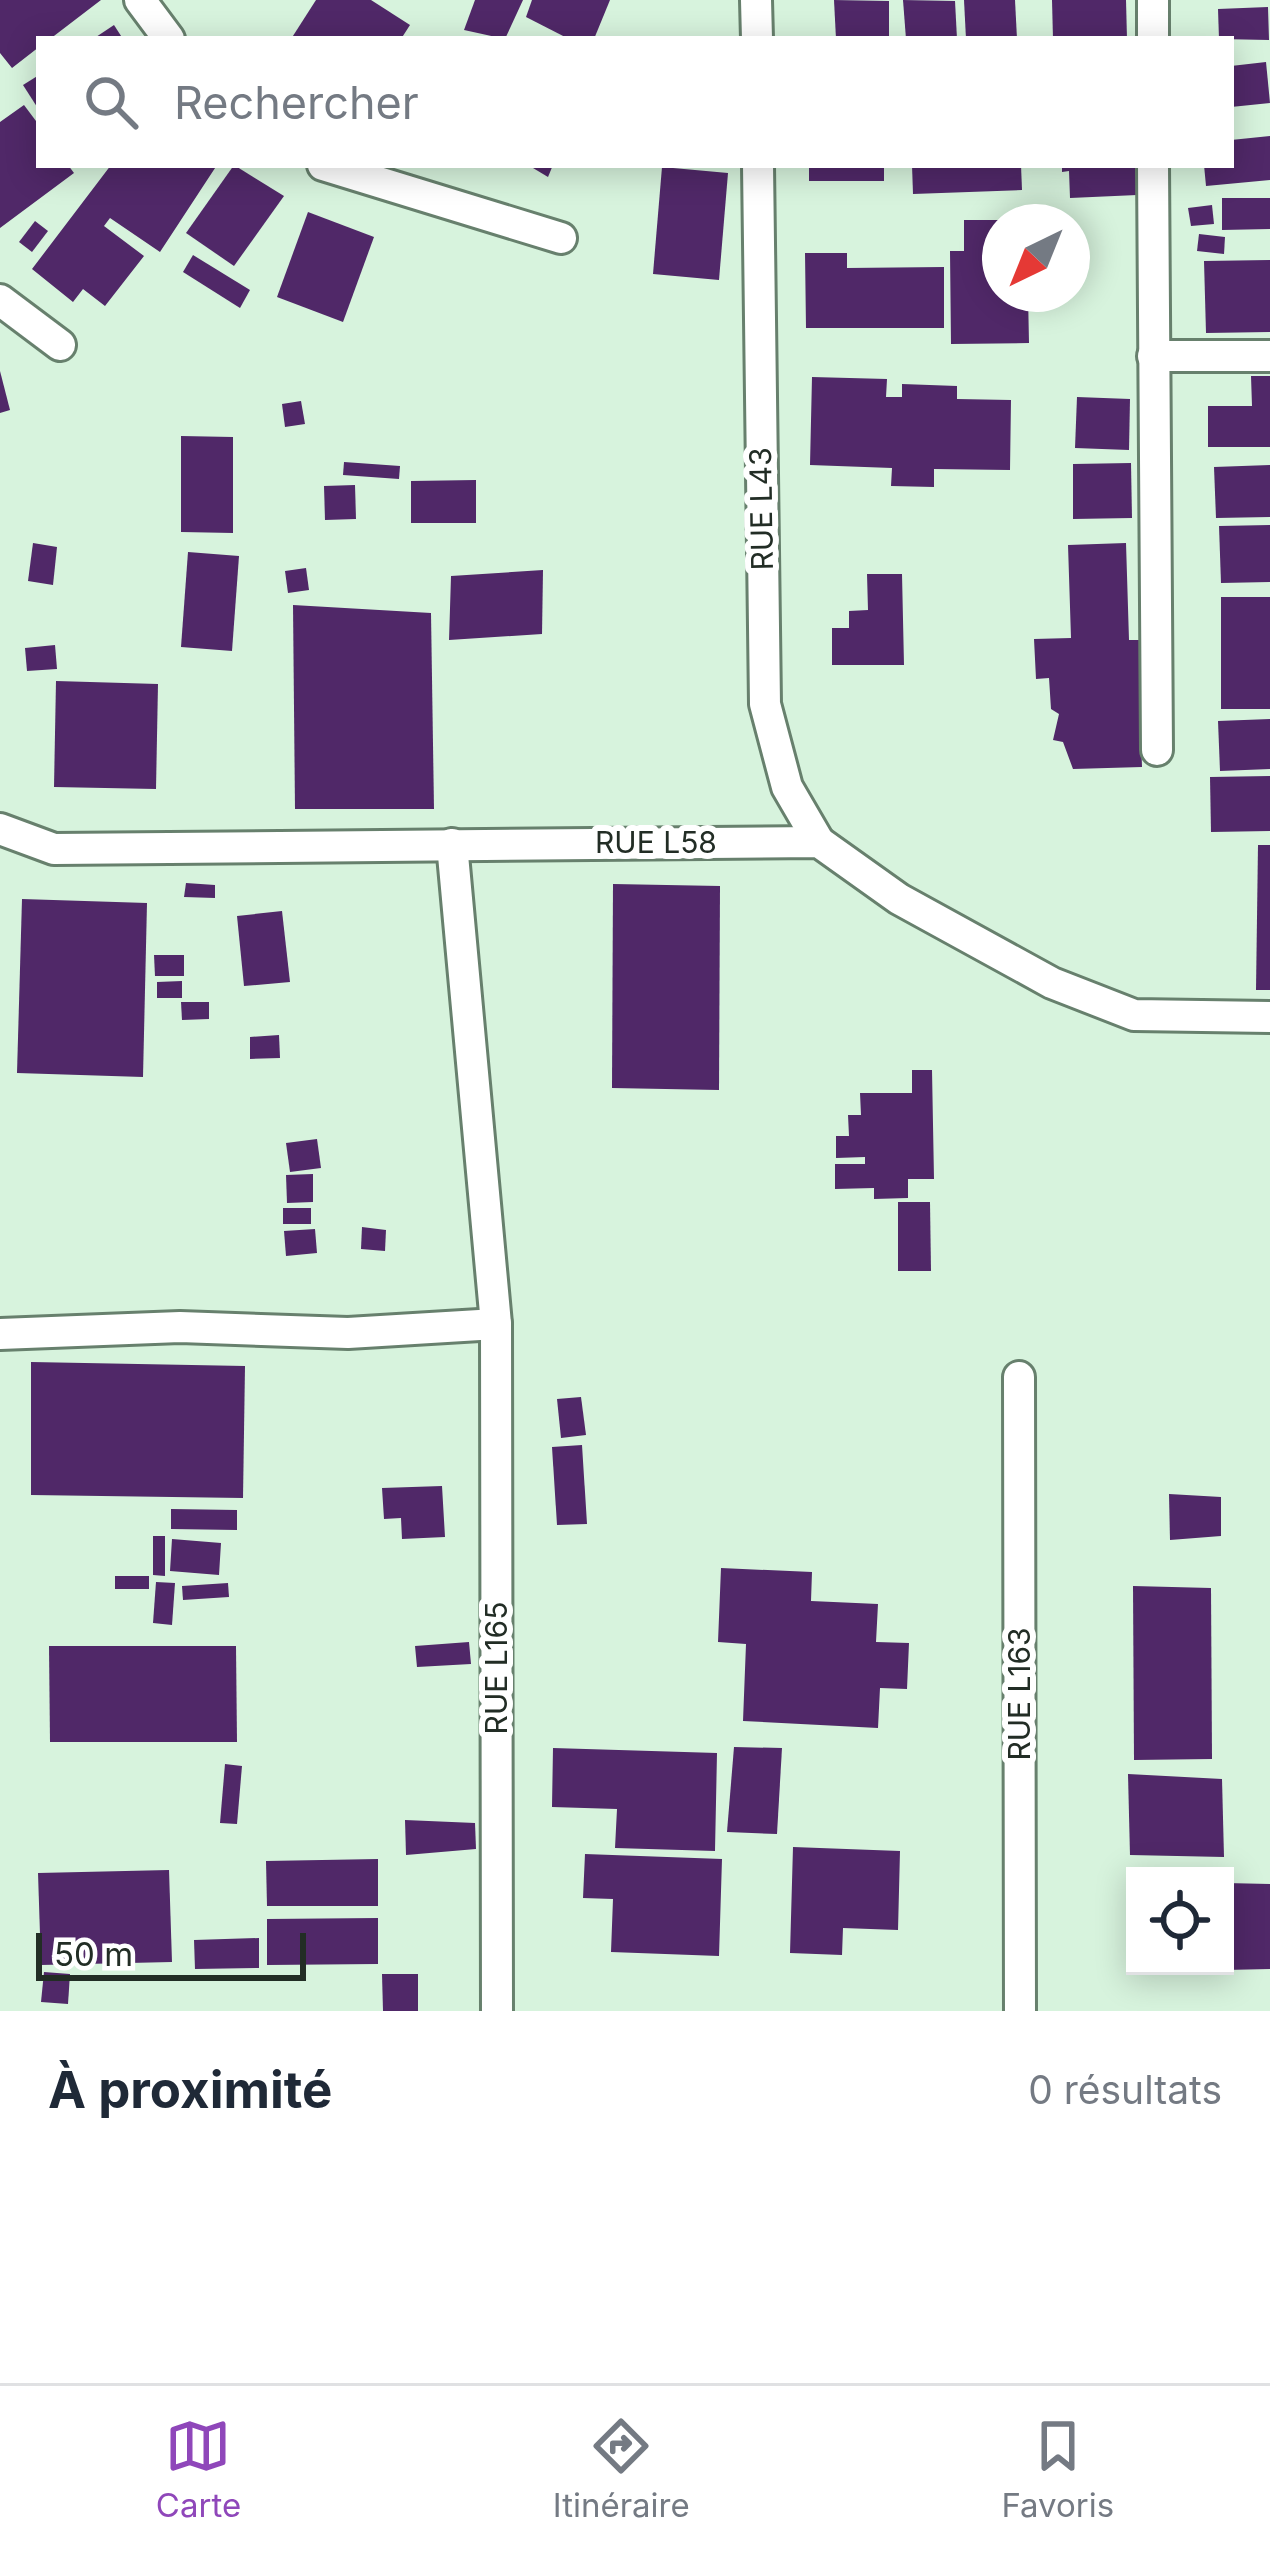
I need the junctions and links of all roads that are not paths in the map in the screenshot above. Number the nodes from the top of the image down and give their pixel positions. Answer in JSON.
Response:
{"nodes":[{"id":1,"x":140,"y":0,"type":"edge"},
{"id":2,"x":756,"y":0,"type":"edge"},
{"id":3,"x":1153,"y":0,"type":"edge"},
{"id":4,"x":167,"y":36,"type":"edge"},
{"id":5,"x":757,"y":36,"type":"edge"},
{"id":6,"x":1153,"y":36,"type":"edge"},
{"id":7,"x":333,"y":168,"type":"edge"},
{"id":8,"x":758,"y":168,"type":"edge"},
{"id":9,"x":1153,"y":168,"type":"edge"},
{"id":10,"x":561,"y":238,"type":"dead end"},
{"id":11,"x":0,"y":300,"type":"edge"},
{"id":12,"x":60,"y":345,"type":"dead end"},
{"id":13,"x":1153,"y":356,"type":"junction"},
{"id":14,"x":1270,"y":356,"type":"edge"},
{"id":15,"x":1157,"y":750,"type":"dead end"},
{"id":16,"x":0,"y":829,"type":"edge"},
{"id":17,"x":819,"y":842,"type":"junction"},
{"id":18,"x":452,"y":844,"type":"junction"},
{"id":19,"x":1270,"y":1017,"type":"edge"},
{"id":20,"x":496,"y":1324,"type":"junction"},
{"id":21,"x":0,"y":1334,"type":"edge"},
{"id":22,"x":1019,"y":1377,"type":"dead end"},
{"id":23,"x":497,"y":2011,"type":"edge"},
{"id":24,"x":1020,"y":2011,"type":"edge"}],
"edges":[{"from":1,"to":4,"type":"street"},
{"from":2,"to":5,"type":"street"},
{"from":3,"to":6,"type":"street"},
{"from":7,"to":10,"type":"street"},
{"from":8,"to":17,"type":"street","name":"RUE L43"},
{"from":9,"to":13,"type":"street"},
{"from":11,"to":12,"type":"street"},
{"from":13,"to":14,"type":"street"},
{"from":13,"to":15,"type":"street"},
{"from":16,"to":18,"type":"street","name":"RUE L58"},
{"from":17,"to":18,"type":"street","name":"RUE L58"},
{"from":17,"to":19,"type":"street"},
{"from":18,"to":20,"type":"street","name":"RUE L165"},
{"from":20,"to":21,"type":"street"},
{"from":20,"to":23,"type":"street","name":"RUE L165"},
{"from":22,"to":24,"type":"street","name":"RUE L163"}]}
